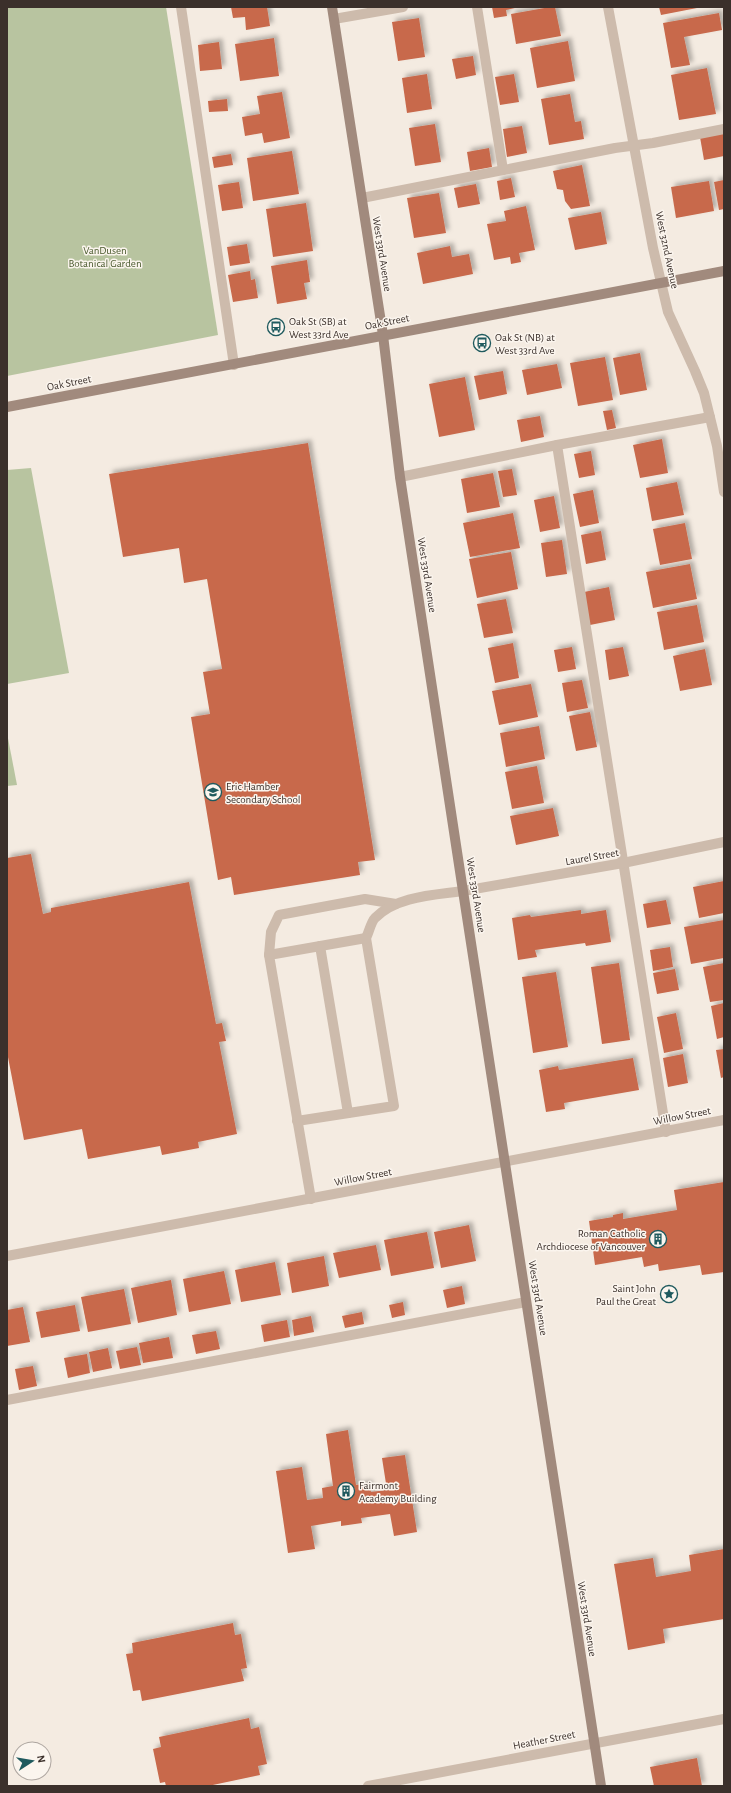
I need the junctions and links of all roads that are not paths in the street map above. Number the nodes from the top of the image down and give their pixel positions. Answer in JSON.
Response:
{"nodes":[{"id":1,"x":181,"y":7,"type":"edge"},
{"id":2,"x":332,"y":7,"type":"edge"},
{"id":3,"x":403,"y":7,"type":"edge"},
{"id":4,"x":477,"y":7,"type":"edge"},
{"id":5,"x":608,"y":7,"type":"edge"},
{"id":6,"x":334,"y":20,"type":"junction"},
{"id":7,"x":724,"y":129,"type":"edge"},
{"id":8,"x":634,"y":146,"type":"junction"},
{"id":9,"x":504,"y":170,"type":"junction"},
{"id":10,"x":362,"y":198,"type":"junction"},
{"id":11,"x":724,"y":271,"type":"edge"},
{"id":12,"x":661,"y":282,"type":"junction"},
{"id":13,"x":383,"y":335,"type":"junction"},
{"id":14,"x":234,"y":365,"type":"junction"},
{"id":15,"x":7,"y":407,"type":"edge"},
{"id":16,"x":710,"y":417,"type":"junction"},
{"id":17,"x":557,"y":445,"type":"junction"},
{"id":18,"x":400,"y":477,"type":"junction"},
{"id":19,"x":724,"y":492,"type":"edge"},
{"id":20,"x":724,"y":842,"type":"edge"},
{"id":21,"x":623,"y":863,"type":"junction"},
{"id":22,"x":463,"y":891,"type":"junction"},
{"id":23,"x":396,"y":904,"type":"junction"},
{"id":24,"x":366,"y":938,"type":"junction"},
{"id":25,"x":320,"y":946,"type":"junction"},
{"id":26,"x":270,"y":955,"type":"junction"},
{"id":27,"x":348,"y":1113,"type":"junction"},
{"id":28,"x":724,"y":1120,"type":"edge"},
{"id":29,"x":297,"y":1121,"type":"junction"},
{"id":30,"x":666,"y":1132,"type":"junction"},
{"id":31,"x":504,"y":1163,"type":"junction"},
{"id":32,"x":311,"y":1199,"type":"junction"},
{"id":33,"x":7,"y":1256,"type":"edge"},
{"id":34,"x":526,"y":1302,"type":"junction"},
{"id":35,"x":7,"y":1400,"type":"edge"},
{"id":36,"x":724,"y":1719,"type":"edge"},
{"id":37,"x":594,"y":1743,"type":"junction"},
{"id":38,"x":368,"y":1786,"type":"edge"},
{"id":39,"x":601,"y":1786,"type":"edge"}],
"edges":[{"from":1,"to":14,"type":"street"},
{"from":2,"to":6,"type":"street","name":"West 33rd Avenue"},
{"from":3,"to":6,"type":"street"},
{"from":4,"to":9,"type":"street"},
{"from":5,"to":8,"type":"street","name":"West 32nd Avenue"},
{"from":6,"to":10,"type":"street","name":"West 33rd Avenue"},
{"from":7,"to":8,"type":"street"},
{"from":8,"to":9,"type":"street"},
{"from":8,"to":12,"type":"street","name":"West 32nd Avenue"},
{"from":9,"to":10,"type":"street"},
{"from":10,"to":13,"type":"street","name":"West 33rd Avenue"},
{"from":11,"to":12,"type":"street","name":"Oak Street"},
{"from":12,"to":13,"type":"street","name":"Oak Street"},
{"from":12,"to":16,"type":"street","name":"West 32nd Avenue"},
{"from":13,"to":14,"type":"street","name":"Oak Street"},
{"from":13,"to":18,"type":"street","name":"West 33rd Avenue"},
{"from":14,"to":15,"type":"street","name":"Oak Street"},
{"from":16,"to":17,"type":"street"},
{"from":16,"to":19,"type":"street","name":"West 32nd Avenue"},
{"from":17,"to":18,"type":"street"},
{"from":17,"to":21,"type":"street"},
{"from":18,"to":22,"type":"street","name":"West 33rd Avenue"},
{"from":20,"to":21,"type":"street","name":"Laurel Street"},
{"from":21,"to":22,"type":"street","name":"Laurel Street"},
{"from":21,"to":30,"type":"street"},
{"from":22,"to":23,"type":"street","name":"Laurel Street"},
{"from":22,"to":31,"type":"street","name":"West 33rd Avenue"},
{"from":23,"to":24,"type":"street"},
{"from":23,"to":26,"type":"street"},
{"from":24,"to":25,"type":"street"},
{"from":24,"to":27,"type":"street"},
{"from":25,"to":26,"type":"street"},
{"from":25,"to":27,"type":"street"},
{"from":26,"to":29,"type":"street"},
{"from":27,"to":29,"type":"street"},
{"from":28,"to":30,"type":"street","name":"Willow Street"},
{"from":29,"to":32,"type":"street"},
{"from":30,"to":31,"type":"street","name":"Willow Street"},
{"from":31,"to":32,"type":"street","name":"Willow Street"},
{"from":31,"to":34,"type":"street","name":"West 33rd Avenue"},
{"from":32,"to":33,"type":"street","name":"Willow Street"},
{"from":34,"to":35,"type":"street"},
{"from":34,"to":37,"type":"street","name":"West 33rd Avenue"},
{"from":36,"to":37,"type":"street","name":"Heather Street"},
{"from":37,"to":38,"type":"street","name":"Heather Street"},
{"from":37,"to":39,"type":"street","name":"West 33rd Avenue"}]}
